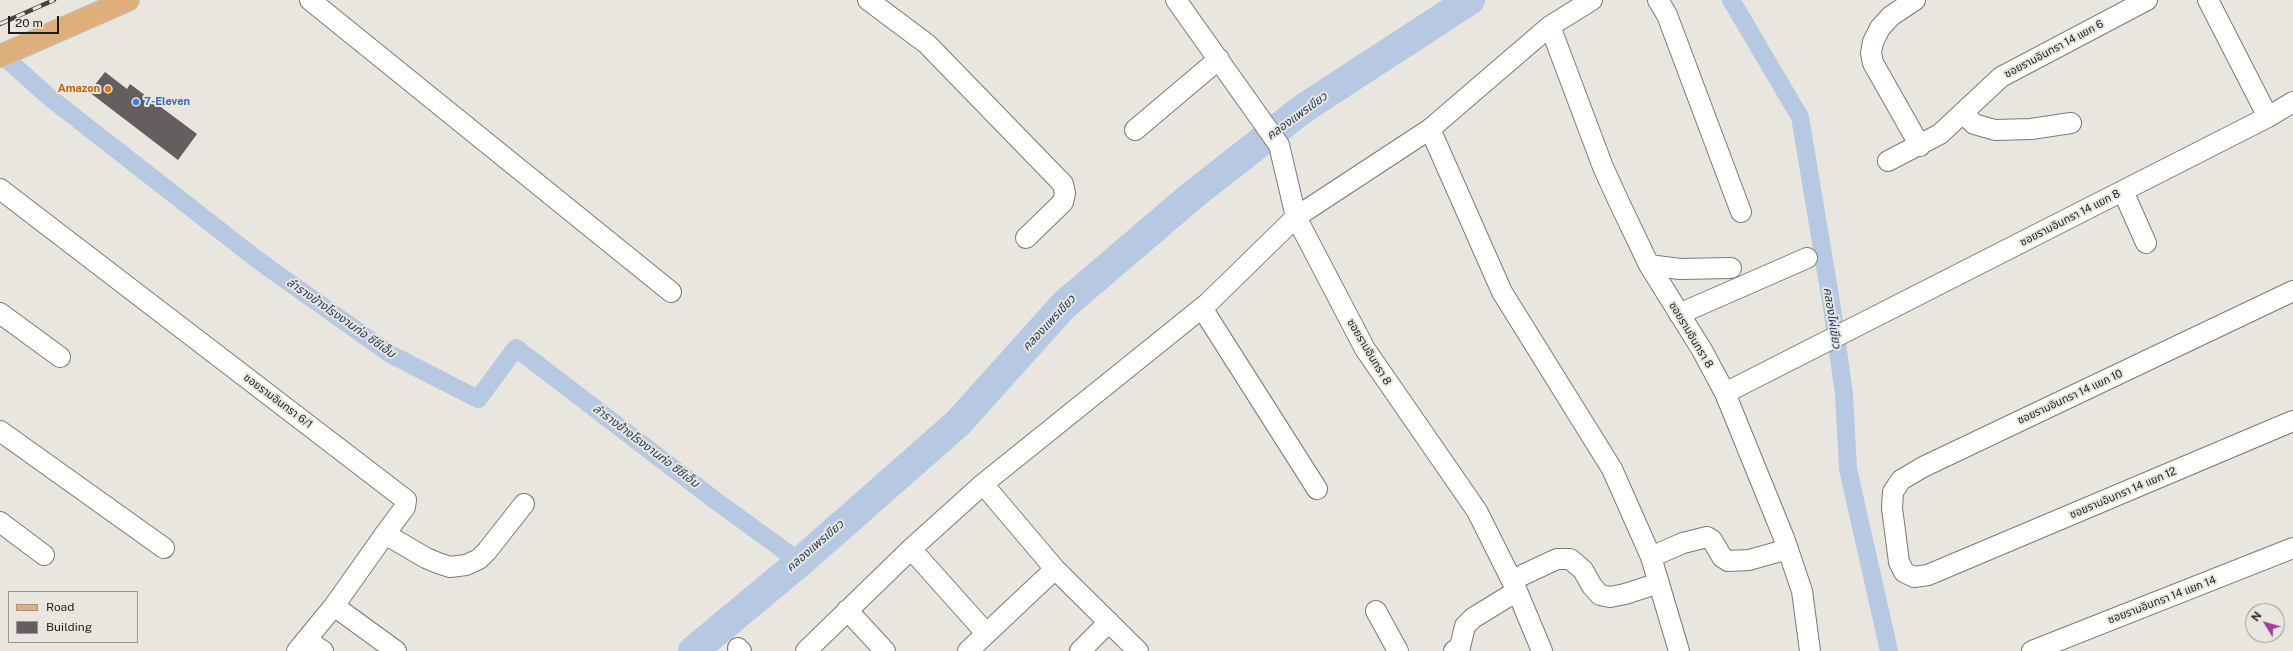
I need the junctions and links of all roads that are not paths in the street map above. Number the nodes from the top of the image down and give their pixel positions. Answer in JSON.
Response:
{"nodes":[{"id":1,"x":128,"y":0,"type":"edge"},
{"id":2,"x":310,"y":0,"type":"edge"},
{"id":3,"x":868,"y":0,"type":"edge"},
{"id":4,"x":1176,"y":0,"type":"edge"},
{"id":5,"x":1592,"y":0,"type":"edge"},
{"id":6,"x":1658,"y":0,"type":"edge"},
{"id":7,"x":1915,"y":0,"type":"edge"},
{"id":8,"x":2147,"y":0,"type":"edge"},
{"id":9,"x":2208,"y":0,"type":"edge"},
{"id":10,"x":1550,"y":26,"type":"junction"},
{"id":11,"x":7,"y":53,"type":"edge"},
{"id":12,"x":1219,"y":59,"type":"junction"},
{"id":13,"x":2293,"y":102,"type":"edge"},
{"id":14,"x":1964,"y":114,"type":"junction"},
{"id":15,"x":2268,"y":117,"type":"junction"},
{"id":16,"x":2071,"y":123,"type":"dead end"},
{"id":17,"x":1430,"y":128,"type":"junction"},
{"id":18,"x":1135,"y":130,"type":"dead end"},
{"id":19,"x":1920,"y":146,"type":"junction"},
{"id":20,"x":1888,"y":161,"type":"dead end"},
{"id":21,"x":0,"y":188,"type":"edge"},
{"id":22,"x":2123,"y":191,"type":"junction"},
{"id":23,"x":1741,"y":212,"type":"dead end"},
{"id":24,"x":1296,"y":216,"type":"junction"},
{"id":25,"x":1026,"y":238,"type":"dead end"},
{"id":26,"x":2146,"y":243,"type":"dead end"},
{"id":27,"x":1807,"y":258,"type":"dead end"},
{"id":28,"x":1649,"y":265,"type":"junction"},
{"id":29,"x":1731,"y":268,"type":"dead end"},
{"id":30,"x":2293,"y":291,"type":"edge"},
{"id":31,"x":671,"y":292,"type":"dead end"},
{"id":32,"x":1202,"y":308,"type":"junction"},
{"id":33,"x":0,"y":312,"type":"edge"},
{"id":34,"x":1679,"y":314,"type":"junction"},
{"id":35,"x":60,"y":357,"type":"dead end"},
{"id":36,"x":1725,"y":393,"type":"junction"},
{"id":37,"x":2293,"y":421,"type":"edge"},
{"id":38,"x":0,"y":431,"type":"edge"},
{"id":39,"x":983,"y":484,"type":"junction"},
{"id":40,"x":1317,"y":489,"type":"dead end"},
{"id":41,"x":524,"y":504,"type":"dead end"},
{"id":42,"x":0,"y":522,"type":"edge"},
{"id":43,"x":385,"y":534,"type":"junction"},
{"id":44,"x":164,"y":548,"type":"dead end"},
{"id":45,"x":2293,"y":548,"type":"edge"},
{"id":46,"x":911,"y":549,"type":"junction"},
{"id":47,"x":1788,"y":549,"type":"junction"},
{"id":48,"x":44,"y":556,"type":"dead end"},
{"id":49,"x":1651,"y":557,"type":"junction"},
{"id":50,"x":1954,"y":564,"type":"joint"},
{"id":51,"x":1055,"y":569,"type":"junction"},
{"id":52,"x":1659,"y":583,"type":"junction"},
{"id":53,"x":1515,"y":586,"type":"junction"},
{"id":54,"x":334,"y":606,"type":"junction"},
{"id":55,"x":847,"y":610,"type":"junction"},
{"id":56,"x":1376,"y":611,"type":"dead end"},
{"id":57,"x":1109,"y":622,"type":"junction"},
{"id":58,"x":986,"y":633,"type":"junction"},
{"id":59,"x":301,"y":645,"type":"edge"},
{"id":60,"x":2052,"y":647,"type":"edge"},
{"id":61,"x":322,"y":651,"type":"edge"},
{"id":62,"x":396,"y":651,"type":"edge"},
{"id":63,"x":806,"y":651,"type":"edge"},
{"id":64,"x":885,"y":651,"type":"edge"},
{"id":65,"x":968,"y":651,"type":"edge"},
{"id":66,"x":1080,"y":651,"type":"edge"},
{"id":67,"x":1138,"y":651,"type":"edge"},
{"id":68,"x":1398,"y":651,"type":"edge"},
{"id":69,"x":1454,"y":651,"type":"edge"},
{"id":70,"x":1542,"y":651,"type":"edge"},
{"id":71,"x":1679,"y":651,"type":"edge"},
{"id":72,"x":1810,"y":651,"type":"edge"},
{"id":73,"x":2032,"y":651,"type":"edge"}],
"edges":[{"from":1,"to":11,"type":"main road"},
{"from":2,"to":31,"type":"street"},
{"from":3,"to":25,"type":"street"},
{"from":4,"to":12,"type":"street","name":"ซอยรามอินทรา 8"},
{"from":5,"to":10,"type":"street"},
{"from":6,"to":23,"type":"street"},
{"from":7,"to":19,"type":"street"},
{"from":8,"to":14,"type":"street","name":"ซอยรามอินทรา 14 แยก 6"},
{"from":9,"to":15,"type":"street"},
{"from":10,"to":17,"type":"street"},
{"from":10,"to":28,"type":"street","name":"ซอยรามอินทรา 8"},
{"from":12,"to":18,"type":"street"},
{"from":12,"to":24,"type":"street","name":"ซอยรามอินทรา 8"},
{"from":13,"to":15,"type":"street","name":"ซอยรามอินทรา 14 แยก 8"},
{"from":14,"to":16,"type":"street"},
{"from":14,"to":19,"type":"street","name":"ซอยรามอินทรา 14 แยก 6"},
{"from":15,"to":22,"type":"street","name":"ซอยรามอินทรา 14 แยก 8"},
{"from":17,"to":24,"type":"street"},
{"from":17,"to":49,"type":"street"},
{"from":19,"to":20,"type":"street","name":"ซอยรามอินทรา 14 แยก 6"},
{"from":21,"to":43,"type":"street","name":"ซอยรามอินทรา 6/1"},
{"from":22,"to":26,"type":"street"},
{"from":22,"to":36,"type":"street","name":"ซอยรามอินทรา 14 แยก 8"},
{"from":24,"to":32,"type":"street"},
{"from":24,"to":53,"type":"street","name":"ซอยรามอินทรา 8"},
{"from":27,"to":34,"type":"street"},
{"from":28,"to":29,"type":"street"},
{"from":28,"to":34,"type":"street","name":"ซอยรามอินทรา 8"},
{"from":30,"to":50,"type":"street","name":"ซอยรามอินทรา 14 แยก 10"},
{"from":32,"to":39,"type":"street"},
{"from":32,"to":40,"type":"street"},
{"from":33,"to":35,"type":"street"},
{"from":34,"to":36,"type":"street","name":"ซอยรามอินทรา 8"},
{"from":36,"to":47,"type":"street","name":"ซอยรามอินทรา 8"},
{"from":37,"to":50,"type":"street","name":"ซอยรามอินทรา 14 แยก 12"},
{"from":38,"to":44,"type":"street"},
{"from":39,"to":46,"type":"street"},
{"from":39,"to":51,"type":"street"},
{"from":41,"to":43,"type":"street"},
{"from":42,"to":48,"type":"street"},
{"from":43,"to":54,"type":"street","name":"ซอยรามอินทรา 6/1"},
{"from":45,"to":60,"type":"street","name":"ซอยรามอินทรา 14 แยก 14"},
{"from":46,"to":55,"type":"street"},
{"from":46,"to":58,"type":"street"},
{"from":47,"to":49,"type":"street"},
{"from":47,"to":72,"type":"street","name":"ซอยรามอินทรา 8"},
{"from":49,"to":52,"type":"street"},
{"from":51,"to":57,"type":"street"},
{"from":51,"to":58,"type":"street"},
{"from":52,"to":53,"type":"street"},
{"from":52,"to":71,"type":"street"},
{"from":53,"to":69,"type":"street"},
{"from":53,"to":70,"type":"street","name":"ซอยรามอินทรา 8"},
{"from":54,"to":59,"type":"street","name":"ซอยรามอินทรา 6/1"},
{"from":54,"to":62,"type":"street"},
{"from":55,"to":63,"type":"street"},
{"from":55,"to":64,"type":"street"},
{"from":56,"to":68,"type":"street"},
{"from":57,"to":66,"type":"street"},
{"from":57,"to":67,"type":"street"},
{"from":58,"to":65,"type":"street"},
{"from":59,"to":61,"type":"street"},
{"from":60,"to":73,"type":"street","name":"ซอยรามอินทรา 14 แยก 14"}]}
